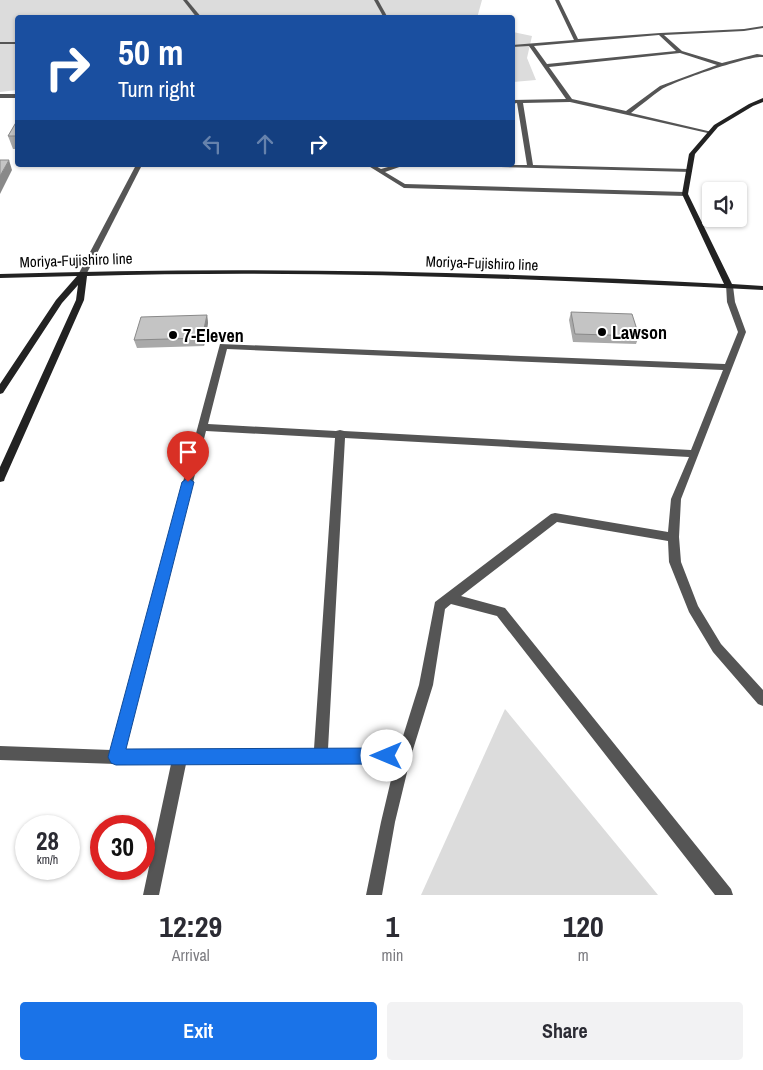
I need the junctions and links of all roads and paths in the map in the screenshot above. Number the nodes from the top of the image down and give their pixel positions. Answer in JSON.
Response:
{"nodes":[{"id":1,"x":185,"y":0,"type":"edge"},
{"id":2,"x":376,"y":0,"type":"edge"},
{"id":3,"x":557,"y":0,"type":"edge"},
{"id":4,"x":198,"y":15,"type":"edge"},
{"id":5,"x":384,"y":15,"type":"edge"},
{"id":6,"x":763,"y":26,"type":"edge"},
{"id":7,"x":660,"y":34,"type":"junction"},
{"id":8,"x":576,"y":40,"type":"junction"},
{"id":9,"x":0,"y":43,"type":"edge"},
{"id":10,"x":15,"y":43,"type":"edge"},
{"id":11,"x":531,"y":45,"type":"junction"},
{"id":12,"x":515,"y":46,"type":"edge"},
{"id":13,"x":680,"y":52,"type":"junction"},
{"id":14,"x":763,"y":52,"type":"edge"},
{"id":15,"x":757,"y":54,"type":"junction"},
{"id":16,"x":763,"y":56,"type":"edge"},
{"id":17,"x":722,"y":65,"type":"junction"},
{"id":18,"x":546,"y":66,"type":"junction"},
{"id":19,"x":0,"y":96,"type":"edge"},
{"id":20,"x":15,"y":96,"type":"edge"},
{"id":21,"x":570,"y":100,"type":"junction"},
{"id":22,"x":763,"y":100,"type":"edge"},
{"id":23,"x":515,"y":102,"type":"edge"},
{"id":24,"x":520,"y":102,"type":"junction"},
{"id":25,"x":627,"y":113,"type":"junction"},
{"id":26,"x":710,"y":133,"type":"junction"},
{"id":27,"x":138,"y":167,"type":"edge"},
{"id":28,"x":373,"y":167,"type":"edge"},
{"id":29,"x":395,"y":167,"type":"edge"},
{"id":30,"x":515,"y":167,"type":"edge"},
{"id":31,"x":530,"y":167,"type":"junction"},
{"id":32,"x":380,"y":171,"type":"junction"},
{"id":33,"x":689,"y":171,"type":"junction"},
{"id":34,"x":686,"y":194,"type":"junction"},
{"id":35,"x":83,"y":273,"type":"junction"},
{"id":36,"x":0,"y":276,"type":"edge"},
{"id":37,"x":729,"y":286,"type":"junction"},
{"id":38,"x":763,"y":288,"type":"edge"},
{"id":39,"x":728,"y":367,"type":"junction"},
{"id":40,"x":0,"y":391,"type":"edge"},
{"id":41,"x":202,"y":427,"type":"junction"},
{"id":42,"x":340,"y":433,"type":"junction"},
{"id":43,"x":695,"y":454,"type":"junction"},
{"id":44,"x":0,"y":478,"type":"edge"},
{"id":45,"x":672,"y":537,"type":"junction"},
{"id":46,"x":449,"y":598,"type":"junction"},
{"id":47,"x":763,"y":700,"type":"edge"},
{"id":48,"x":0,"y":753,"type":"edge"},
{"id":49,"x":321,"y":756,"type":"junction"},
{"id":50,"x":404,"y":756,"type":"junction"},
{"id":51,"x":116,"y":757,"type":"junction"},
{"id":52,"x":180,"y":757,"type":"junction"},
{"id":53,"x":151,"y":895,"type":"edge"},
{"id":54,"x":374,"y":895,"type":"edge"},
{"id":55,"x":725,"y":895,"type":"edge"}],
"edges":[{"from":1,"to":4,"type":"street"},
{"from":2,"to":5,"type":"street"},
{"from":3,"to":8,"type":"street"},
{"from":6,"to":7,"type":"street"},
{"from":7,"to":8,"type":"street"},
{"from":7,"to":13,"type":"street"},
{"from":8,"to":11,"type":"street"},
{"from":9,"to":10,"type":"street"},
{"from":11,"to":12,"type":"street"},
{"from":11,"to":18,"type":"street"},
{"from":13,"to":17,"type":"street"},
{"from":13,"to":18,"type":"street"},
{"from":14,"to":15,"type":"street"},
{"from":15,"to":16,"type":"street"},
{"from":15,"to":17,"type":"street"},
{"from":17,"to":25,"type":"street"},
{"from":18,"to":21,"type":"street"},
{"from":19,"to":20,"type":"street"},
{"from":21,"to":24,"type":"street"},
{"from":21,"to":25,"type":"street"},
{"from":22,"to":26,"type":"main road"},
{"from":23,"to":24,"type":"street"},
{"from":24,"to":31,"type":"street"},
{"from":25,"to":26,"type":"street"},
{"from":26,"to":33,"type":"main road"},
{"from":27,"to":35,"type":"street"},
{"from":28,"to":32,"type":"street"},
{"from":29,"to":32,"type":"street"},
{"from":30,"to":31,"type":"street"},
{"from":31,"to":33,"type":"street"},
{"from":32,"to":34,"type":"street"},
{"from":33,"to":34,"type":"main road"},
{"from":34,"to":37,"type":"main road"},
{"from":35,"to":36,"type":"main road","name":"Moriya-Fujishiro line"},
{"from":35,"to":37,"type":"main road","name":"Moriya-Fujishiro line"},
{"from":35,"to":40,"type":"main road"},
{"from":35,"to":44,"type":"main road"},
{"from":37,"to":38,"type":"main road","name":"Moriya-Fujishiro line"},
{"from":37,"to":39,"type":"street"},
{"from":39,"to":41,"type":"street"},
{"from":39,"to":43,"type":"street"},
{"from":41,"to":42,"type":"street"},
{"from":41,"to":51,"type":"street"},
{"from":42,"to":43,"type":"street"},
{"from":42,"to":49,"type":"street"},
{"from":43,"to":45,"type":"street"},
{"from":45,"to":46,"type":"street"},
{"from":45,"to":47,"type":"street"},
{"from":46,"to":50,"type":"street"},
{"from":46,"to":55,"type":"street"},
{"from":48,"to":51,"type":"street"},
{"from":49,"to":50,"type":"street"},
{"from":49,"to":52,"type":"street"},
{"from":50,"to":54,"type":"street"},
{"from":51,"to":52,"type":"street"},
{"from":52,"to":53,"type":"street"}]}
